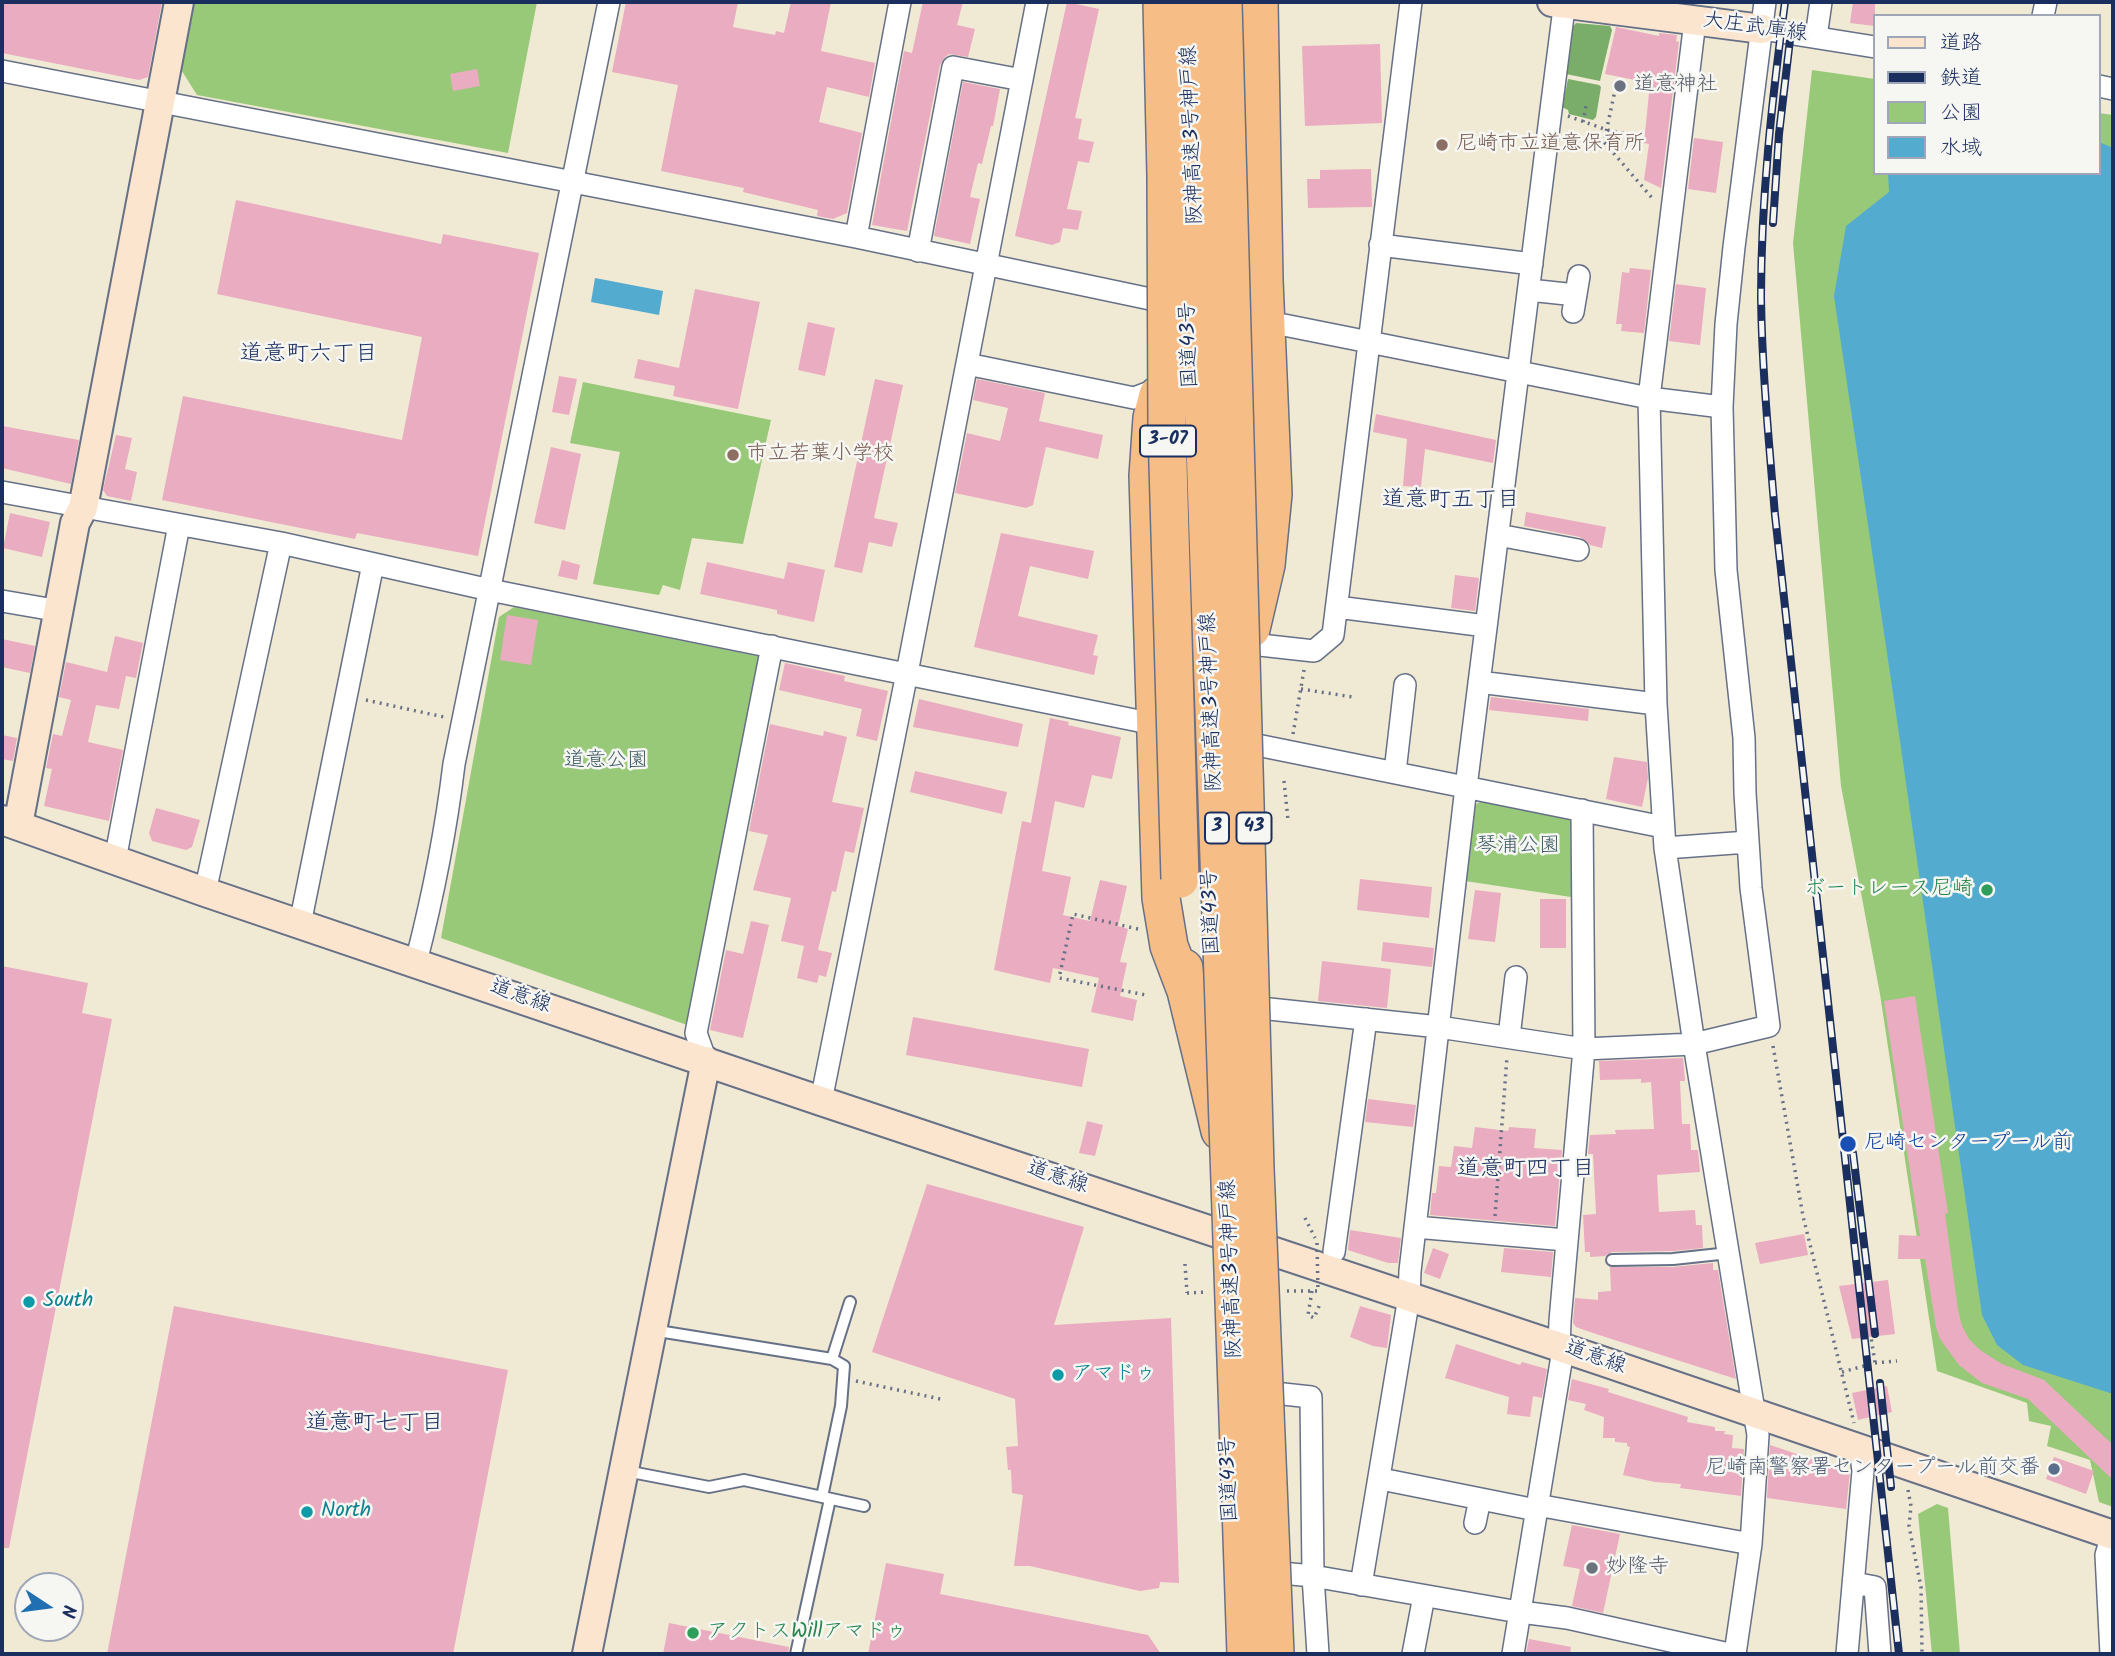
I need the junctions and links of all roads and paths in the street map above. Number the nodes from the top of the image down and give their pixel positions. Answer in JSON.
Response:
{"nodes":[{"id":1,"x":179,"y":2,"type":"edge"},
{"id":2,"x":609,"y":2,"type":"edge"},
{"id":3,"x":901,"y":2,"type":"edge"},
{"id":4,"x":1037,"y":2,"type":"edge"},
{"id":5,"x":1162,"y":2,"type":"edge"},
{"id":6,"x":1182,"y":2,"type":"edge"},
{"id":7,"x":1190,"y":2,"type":"edge"},
{"id":8,"x":1223,"y":2,"type":"edge"},
{"id":9,"x":1232,"y":2,"type":"edge"},
{"id":10,"x":1259,"y":2,"type":"edge"},
{"id":11,"x":1269,"y":2,"type":"edge"},
{"id":12,"x":1411,"y":2,"type":"edge"},
{"id":13,"x":1563,"y":2,"type":"edge"},
{"id":14,"x":1821,"y":2,"type":"edge"},
{"id":15,"x":1763,"y":15,"type":"edge"},
{"id":16,"x":1696,"y":20,"type":"junction"},
{"id":17,"x":1816,"y":37,"type":"junction"},
{"id":18,"x":1874,"y":47,"type":"edge"},
{"id":19,"x":2,"y":71,"type":"edge"},
{"id":20,"x":1022,"y":80,"type":"junction"},
{"id":21,"x":1617,"y":81,"type":"dead end"},
{"id":22,"x":159,"y":102,"type":"junction"},
{"id":23,"x":1586,"y":106,"type":"dead end"},
{"id":24,"x":1551,"y":110,"type":"junction"},
{"id":25,"x":1583,"y":122,"type":"junction"},
{"id":26,"x":1606,"y":130,"type":"junction"},
{"id":27,"x":1640,"y":136,"type":"dead end"},
{"id":28,"x":573,"y":181,"type":"junction"},
{"id":29,"x":1671,"y":206,"type":"junction"},
{"id":30,"x":856,"y":237,"type":"junction"},
{"id":31,"x":1380,"y":245,"type":"junction"},
{"id":32,"x":918,"y":251,"type":"junction"},
{"id":33,"x":1532,"y":264,"type":"junction"},
{"id":34,"x":986,"y":265,"type":"junction"},
{"id":35,"x":1529,"y":290,"type":"junction"},
{"id":36,"x":1576,"y":295,"type":"dead end"},
{"id":37,"x":1190,"y":308,"type":"junction"},
{"id":38,"x":1283,"y":325,"type":"junction"},
{"id":39,"x":1368,"y":341,"type":"junction"},
{"id":40,"x":967,"y":364,"type":"junction"},
{"id":41,"x":1519,"y":372,"type":"junction"},
{"id":42,"x":1176,"y":382,"type":"junction"},
{"id":43,"x":1649,"y":398,"type":"junction"},
{"id":44,"x":1722,"y":407,"type":"junction"},
{"id":45,"x":2,"y":492,"type":"edge"},
{"id":46,"x":83,"y":508,"type":"junction"},
{"id":47,"x":179,"y":525,"type":"junction"},
{"id":48,"x":1498,"y":535,"type":"junction"},
{"id":49,"x":281,"y":543,"type":"junction"},
{"id":50,"x":1578,"y":550,"type":"dead end"},
{"id":51,"x":373,"y":564,"type":"junction"},
{"id":52,"x":1266,"y":565,"type":"junction"},
{"id":53,"x":491,"y":590,"type":"junction"},
{"id":54,"x":2,"y":601,"type":"edge"},
{"id":55,"x":1337,"y":607,"type":"junction"},
{"id":56,"x":60,"y":611,"type":"junction"},
{"id":57,"x":1486,"y":626,"type":"junction"},
{"id":58,"x":1251,"y":636,"type":"junction"},
{"id":59,"x":772,"y":646,"type":"junction"},
{"id":60,"x":1308,"y":650,"type":"junction"},
{"id":61,"x":907,"y":673,"type":"junction"},
{"id":62,"x":1479,"y":682,"type":"junction"},
{"id":63,"x":1405,"y":685,"type":"dead end"},
{"id":64,"x":1301,"y":690,"type":"junction"},
{"id":65,"x":346,"y":695,"type":"junction"},
{"id":66,"x":1353,"y":697,"type":"dead end"},
{"id":67,"x":1656,"y":704,"type":"junction"},
{"id":68,"x":463,"y":721,"type":"junction"},
{"id":69,"x":1154,"y":723,"type":"junction"},
{"id":70,"x":1252,"y":744,"type":"junction"},
{"id":71,"x":1290,"y":751,"type":"junction"},
{"id":72,"x":1395,"y":772,"type":"junction"},
{"id":73,"x":1284,"y":781,"type":"dead end"},
{"id":74,"x":1466,"y":787,"type":"junction"},
{"id":75,"x":1582,"y":810,"type":"junction"},
{"id":76,"x":1288,"y":820,"type":"dead end"},
{"id":77,"x":10,"y":822,"type":"edge"},
{"id":78,"x":1662,"y":827,"type":"junction"},
{"id":79,"x":1748,"y":842,"type":"junction"},
{"id":80,"x":1665,"y":848,"type":"junction"},
{"id":81,"x":115,"y":860,"type":"junction"},
{"id":82,"x":205,"y":892,"type":"junction"},
{"id":83,"x":300,"y":923,"type":"junction"},
{"id":84,"x":1143,"y":929,"type":"dead end"},
{"id":85,"x":416,"y":962,"type":"junction"},
{"id":86,"x":1516,"y":977,"type":"dead end"},
{"id":87,"x":1186,"y":991,"type":"junction"},
{"id":88,"x":1146,"y":995,"type":"dead end"},
{"id":89,"x":1260,"y":1008,"type":"junction"},
{"id":90,"x":1366,"y":1019,"type":"junction"},
{"id":91,"x":1769,"y":1026,"type":"junction"},
{"id":92,"x":1438,"y":1027,"type":"junction"},
{"id":93,"x":1509,"y":1037,"type":"junction"},
{"id":94,"x":1694,"y":1044,"type":"junction"},
{"id":95,"x":1584,"y":1049,"type":"junction"},
{"id":96,"x":706,"y":1061,"type":"junction"},
{"id":97,"x":821,"y":1101,"type":"junction"},
{"id":98,"x":1220,"y":1131,"type":"junction"},
{"id":99,"x":1305,"y":1217,"type":"dead end"},
{"id":100,"x":1415,"y":1227,"type":"junction"},
{"id":101,"x":1494,"y":1234,"type":"junction"},
{"id":102,"x":1222,"y":1235,"type":"junction"},
{"id":103,"x":1566,"y":1241,"type":"junction"},
{"id":104,"x":1326,"y":1247,"type":"joint"},
{"id":105,"x":1268,"y":1249,"type":"junction"},
{"id":106,"x":1728,"y":1253,"type":"junction"},
{"id":107,"x":1612,"y":1260,"type":"dead end"},
{"id":108,"x":1185,"y":1264,"type":"dead end"},
{"id":109,"x":1312,"y":1291,"type":"dead end"},
{"id":110,"x":1187,"y":1293,"type":"dead end"},
{"id":111,"x":1409,"y":1297,"type":"junction"},
{"id":112,"x":850,"y":1302,"type":"dead end"},
{"id":113,"x":1320,"y":1304,"type":"dead end"},
{"id":114,"x":652,"y":1330,"type":"junction"},
{"id":115,"x":1871,"y":1337,"type":"dead end"},
{"id":116,"x":1559,"y":1347,"type":"junction"},
{"id":117,"x":832,"y":1359,"type":"junction"},
{"id":118,"x":1897,"y":1361,"type":"dead end"},
{"id":119,"x":1875,"y":1363,"type":"junction"},
{"id":120,"x":1842,"y":1371,"type":"junction"},
{"id":121,"x":1755,"y":1415,"type":"junction"},
{"id":122,"x":1857,"y":1436,"type":"junction"},
{"id":123,"x":624,"y":1470,"type":"junction"},
{"id":124,"x":1381,"y":1479,"type":"junction"},
{"id":125,"x":1908,"y":1487,"type":"dead end"},
{"id":126,"x":826,"y":1498,"type":"junction"},
{"id":127,"x":1480,"y":1499,"type":"junction"},
{"id":128,"x":863,"y":1506,"type":"dead end"},
{"id":129,"x":1537,"y":1508,"type":"junction"},
{"id":130,"x":1475,"y":1523,"type":"dead end"},
{"id":131,"x":2113,"y":1535,"type":"edge"},
{"id":132,"x":1751,"y":1544,"type":"junction"},
{"id":133,"x":1297,"y":1575,"type":"junction"},
{"id":134,"x":1854,"y":1583,"type":"junction"},
{"id":135,"x":1361,"y":1585,"type":"junction"},
{"id":136,"x":1424,"y":1596,"type":"junction"},
{"id":137,"x":1520,"y":1611,"type":"junction"},
{"id":138,"x":587,"y":1654,"type":"edge"},
{"id":139,"x":796,"y":1654,"type":"edge"},
{"id":140,"x":1237,"y":1654,"type":"edge"},
{"id":141,"x":1246,"y":1654,"type":"edge"},
{"id":142,"x":1275,"y":1654,"type":"edge"},
{"id":143,"x":1283,"y":1654,"type":"edge"},
{"id":144,"x":1318,"y":1654,"type":"edge"},
{"id":145,"x":1413,"y":1654,"type":"edge"},
{"id":146,"x":1513,"y":1654,"type":"edge"},
{"id":147,"x":1729,"y":1654,"type":"edge"},
{"id":148,"x":1735,"y":1654,"type":"edge"},
{"id":149,"x":1847,"y":1654,"type":"edge"},
{"id":150,"x":1880,"y":1654,"type":"edge"},
{"id":151,"x":1922,"y":1654,"type":"edge"},
{"id":152,"x":2112,"y":1654,"type":"edge"}],
"edges":[{"from":1,"to":22,"type":"street"},
{"from":2,"to":28,"type":"street"},
{"from":3,"to":30,"type":"street"},
{"from":4,"to":20,"type":"street"},
{"from":5,"to":87,"type":"highway","number":"3-07","bridge":true},
{"from":6,"to":37,"type":"highway","name":"国道43号","number":"43"},
{"from":7,"to":141,"type":"highway","name":"阪神高速3号神戸線","number":"3","bridge":true},
{"from":8,"to":142,"type":"highway","name":"阪神高速3号神戸線","number":"3","bridge":true},
{"from":9,"to":58,"type":"highway","name":"国道43号","number":"43"},
{"from":10,"to":52,"type":"highway"},
{"from":11,"to":38,"type":"highway"},
{"from":12,"to":31,"type":"street"},
{"from":13,"to":16,"type":"street","name":"大庄武庫線"},
{"from":13,"to":24,"type":"street"},
{"from":14,"to":17,"type":"street"},
{"from":15,"to":16,"type":"street","name":"大庄武庫線"},
{"from":15,"to":17,"type":"street","name":"大庄武庫線"},
{"from":15,"to":44,"type":"street"},
{"from":16,"to":29,"type":"street"},
{"from":17,"to":18,"type":"street","name":"大庄武庫線"},
{"from":19,"to":22,"type":"street"},
{"from":20,"to":32,"type":"street"},
{"from":20,"to":34,"type":"street"},
{"from":21,"to":26,"type":"path"},
{"from":22,"to":28,"type":"street"},
{"from":22,"to":46,"type":"street"},
{"from":23,"to":25,"type":"path"},
{"from":24,"to":25,"type":"path"},
{"from":24,"to":33,"type":"street"},
{"from":25,"to":26,"type":"path"},
{"from":26,"to":27,"type":"path"},
{"from":26,"to":29,"type":"path"},
{"from":28,"to":30,"type":"street"},
{"from":28,"to":53,"type":"street"},
{"from":29,"to":43,"type":"street"},
{"from":30,"to":32,"type":"street"},
{"from":31,"to":33,"type":"street"},
{"from":31,"to":39,"type":"street"},
{"from":32,"to":34,"type":"street"},
{"from":33,"to":35,"type":"street"},
{"from":34,"to":37,"type":"street"},
{"from":34,"to":40,"type":"street"},
{"from":35,"to":36,"type":"street"},
{"from":35,"to":41,"type":"street"},
{"from":37,"to":42,"type":"highway","name":"国道43号","number":"43"},
{"from":38,"to":39,"type":"street"},
{"from":38,"to":52,"type":"highway"},
{"from":39,"to":41,"type":"street"},
{"from":39,"to":55,"type":"street"},
{"from":40,"to":42,"type":"street"},
{"from":40,"to":61,"type":"street"},
{"from":41,"to":43,"type":"street"},
{"from":41,"to":48,"type":"street"},
{"from":42,"to":69,"type":"highway"},
{"from":42,"to":98,"type":"highway","name":"国道43号","number":"43"},
{"from":43,"to":44,"type":"street"},
{"from":43,"to":67,"type":"street"},
{"from":44,"to":79,"type":"street"},
{"from":45,"to":46,"type":"street"},
{"from":46,"to":47,"type":"street"},
{"from":46,"to":56,"type":"street"},
{"from":47,"to":49,"type":"street"},
{"from":47,"to":81,"type":"street"},
{"from":48,"to":50,"type":"street"},
{"from":48,"to":57,"type":"street"},
{"from":49,"to":51,"type":"street"},
{"from":49,"to":82,"type":"street"},
{"from":51,"to":53,"type":"street"},
{"from":51,"to":65,"type":"street"},
{"from":52,"to":58,"type":"highway"},
{"from":53,"to":59,"type":"street"},
{"from":53,"to":68,"type":"street"},
{"from":54,"to":56,"type":"street"},
{"from":55,"to":57,"type":"street"},
{"from":55,"to":60,"type":"street"},
{"from":56,"to":77,"type":"street"},
{"from":57,"to":62,"type":"street"},
{"from":58,"to":60,"type":"street"},
{"from":58,"to":70,"type":"highway","name":"国道43号","number":"43"},
{"from":59,"to":61,"type":"street"},
{"from":59,"to":96,"type":"street"},
{"from":60,"to":64,"type":"path"},
{"from":61,"to":69,"type":"street"},
{"from":61,"to":97,"type":"street"},
{"from":62,"to":67,"type":"street"},
{"from":62,"to":74,"type":"street"},
{"from":63,"to":72,"type":"street"},
{"from":64,"to":66,"type":"path"},
{"from":64,"to":71,"type":"path"},
{"from":65,"to":68,"type":"path"},
{"from":65,"to":83,"type":"street"},
{"from":67,"to":78,"type":"street"},
{"from":68,"to":85,"type":"street"},
{"from":69,"to":87,"type":"highway"},
{"from":70,"to":71,"type":"street"},
{"from":70,"to":89,"type":"highway","name":"国道43号","number":"43"},
{"from":71,"to":72,"type":"street"},
{"from":72,"to":74,"type":"street"},
{"from":73,"to":76,"type":"path"},
{"from":74,"to":75,"type":"street"},
{"from":74,"to":92,"type":"street"},
{"from":75,"to":78,"type":"street"},
{"from":75,"to":95,"type":"street"},
{"from":77,"to":81,"type":"street","name":"道意線"},
{"from":78,"to":80,"type":"street"},
{"from":79,"to":80,"type":"street"},
{"from":79,"to":91,"type":"street"},
{"from":80,"to":94,"type":"street"},
{"from":81,"to":82,"type":"street","name":"道意線"},
{"from":82,"to":83,"type":"street","name":"道意線"},
{"from":83,"to":85,"type":"street","name":"道意線"},
{"from":84,"to":88,"type":"path"},
{"from":85,"to":96,"type":"street","name":"道意線"},
{"from":86,"to":93,"type":"street"},
{"from":87,"to":98,"type":"highway"},
{"from":89,"to":90,"type":"street"},
{"from":89,"to":105,"type":"highway","name":"国道43号","number":"43"},
{"from":90,"to":92,"type":"street"},
{"from":90,"to":104,"type":"street"},
{"from":91,"to":94,"type":"street"},
{"from":91,"to":120,"type":"path"},
{"from":92,"to":93,"type":"street"},
{"from":92,"to":100,"type":"street"},
{"from":93,"to":95,"type":"street"},
{"from":93,"to":101,"type":"path"},
{"from":94,"to":95,"type":"street"},
{"from":94,"to":106,"type":"street"},
{"from":95,"to":103,"type":"street"},
{"from":96,"to":97,"type":"street","name":"道意線"},
{"from":96,"to":114,"type":"street"},
{"from":97,"to":102,"type":"street","name":"道意線"},
{"from":98,"to":102,"type":"highway","name":"国道43号","number":"43"},
{"from":99,"to":104,"type":"path"},
{"from":100,"to":101,"type":"street"},
{"from":100,"to":111,"type":"street"},
{"from":101,"to":103,"type":"street"},
{"from":102,"to":105,"type":"street","name":"道意線"},
{"from":102,"to":140,"type":"highway","name":"国道43号","number":"43"},
{"from":103,"to":116,"type":"street"},
{"from":105,"to":111,"type":"street","name":"道意線"},
{"from":105,"to":133,"type":"highway","name":"国道43号","number":"43"},
{"from":106,"to":107,"type":"lane"},
{"from":106,"to":121,"type":"street"},
{"from":108,"to":110,"type":"path"},
{"from":109,"to":113,"type":"path"},
{"from":111,"to":116,"type":"street","name":"道意線"},
{"from":111,"to":124,"type":"street"},
{"from":112,"to":117,"type":"lane"},
{"from":114,"to":117,"type":"lane"},
{"from":114,"to":123,"type":"street"},
{"from":115,"to":119,"type":"path"},
{"from":116,"to":121,"type":"street","name":"道意線"},
{"from":116,"to":129,"type":"street"},
{"from":117,"to":126,"type":"lane"},
{"from":118,"to":119,"type":"path"},
{"from":119,"to":120,"type":"path"},
{"from":120,"to":122,"type":"path"},
{"from":121,"to":122,"type":"street","name":"道意線"},
{"from":121,"to":132,"type":"street"},
{"from":122,"to":131,"type":"street","name":"道意線"},
{"from":122,"to":134,"type":"street"},
{"from":123,"to":126,"type":"lane"},
{"from":123,"to":138,"type":"street"},
{"from":124,"to":127,"type":"street"},
{"from":124,"to":135,"type":"street"},
{"from":125,"to":151,"type":"path"},
{"from":126,"to":128,"type":"lane"},
{"from":126,"to":139,"type":"lane"},
{"from":127,"to":129,"type":"street"},
{"from":127,"to":130,"type":"street"},
{"from":129,"to":132,"type":"street"},
{"from":129,"to":137,"type":"street"},
{"from":131,"to":152,"type":"street"},
{"from":132,"to":148,"type":"street"},
{"from":133,"to":135,"type":"street"},
{"from":133,"to":143,"type":"highway","name":"国道43号","number":"43"},
{"from":133,"to":144,"type":"street"},
{"from":134,"to":149,"type":"street"},
{"from":134,"to":150,"type":"street"},
{"from":135,"to":136,"type":"street"},
{"from":136,"to":137,"type":"street"},
{"from":136,"to":145,"type":"street"},
{"from":137,"to":146,"type":"street"},
{"from":137,"to":147,"type":"street"}]}
